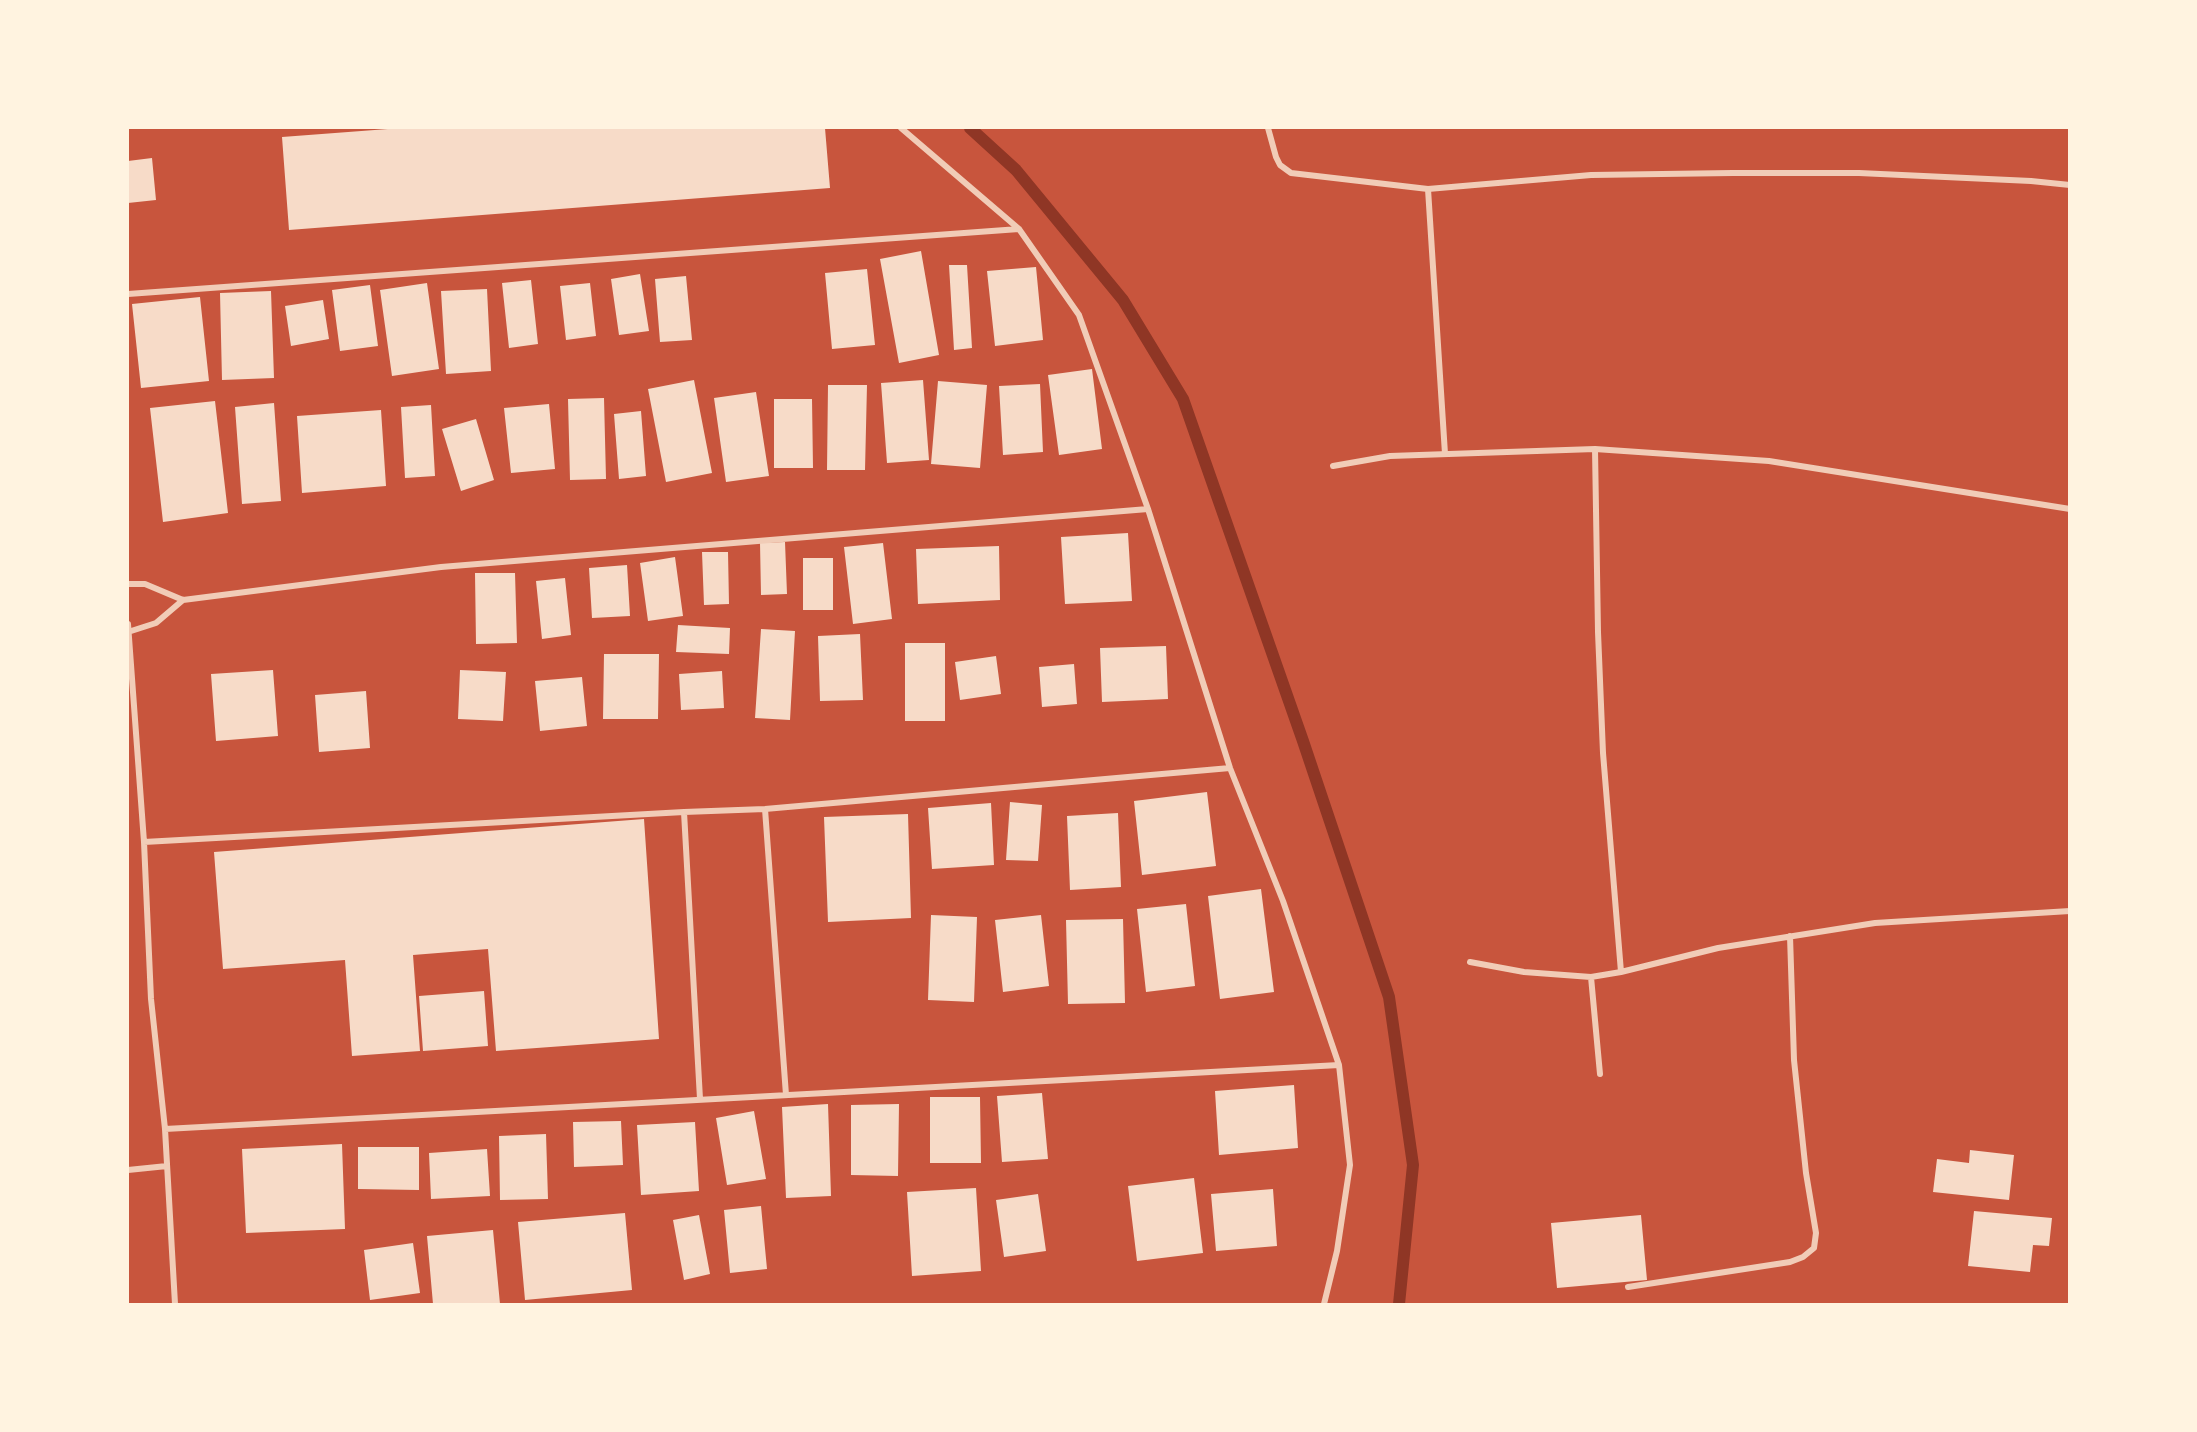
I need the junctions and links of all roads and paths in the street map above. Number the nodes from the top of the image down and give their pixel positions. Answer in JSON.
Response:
{"nodes":[{"id":1,"x":901,"y":128,"type":"edge"},
{"id":2,"x":1268,"y":128,"type":"edge"},
{"id":3,"x":2070,"y":185,"type":"edge"},
{"id":4,"x":1428,"y":189,"type":"junction"},
{"id":5,"x":1019,"y":229,"type":"junction"},
{"id":6,"x":128,"y":294,"type":"edge"},
{"id":7,"x":1595,"y":449,"type":"junction"},
{"id":8,"x":1445,"y":454,"type":"junction"},
{"id":9,"x":1333,"y":466,"type":"dead end"},
{"id":10,"x":1148,"y":509,"type":"junction"},
{"id":11,"x":2070,"y":509,"type":"edge"},
{"id":12,"x":128,"y":584,"type":"edge"},
{"id":13,"x":183,"y":600,"type":"junction"},
{"id":14,"x":128,"y":624,"type":"edge"},
{"id":15,"x":128,"y":632,"type":"edge"},
{"id":16,"x":1230,"y":768,"type":"junction"},
{"id":17,"x":765,"y":809,"type":"junction"},
{"id":18,"x":684,"y":812,"type":"junction"},
{"id":19,"x":144,"y":842,"type":"junction"},
{"id":20,"x":2070,"y":911,"type":"edge"},
{"id":21,"x":1790,"y":936,"type":"junction"},
{"id":22,"x":1470,"y":962,"type":"dead end"},
{"id":23,"x":1621,"y":972,"type":"junction"},
{"id":24,"x":1591,"y":977,"type":"junction"},
{"id":25,"x":1339,"y":1065,"type":"junction"},
{"id":26,"x":1600,"y":1074,"type":"dead end"},
{"id":27,"x":786,"y":1095,"type":"junction"},
{"id":28,"x":700,"y":1099,"type":"junction"},
{"id":29,"x":165,"y":1129,"type":"junction"},
{"id":30,"x":167,"y":1166,"type":"junction"},
{"id":31,"x":128,"y":1170,"type":"edge"},
{"id":32,"x":1628,"y":1287,"type":"dead end"},
{"id":33,"x":175,"y":1305,"type":"edge"},
{"id":34,"x":1324,"y":1305,"type":"edge"}],
"edges":[{"from":1,"to":5,"type":"street"},
{"from":2,"to":4,"type":"street"},
{"from":3,"to":4,"type":"street"},
{"from":4,"to":8,"type":"street"},
{"from":5,"to":6,"type":"street"},
{"from":5,"to":10,"type":"street"},
{"from":7,"to":8,"type":"street"},
{"from":7,"to":11,"type":"street"},
{"from":7,"to":23,"type":"street"},
{"from":8,"to":9,"type":"street"},
{"from":10,"to":13,"type":"street"},
{"from":10,"to":16,"type":"street"},
{"from":12,"to":13,"type":"street"},
{"from":13,"to":15,"type":"street"},
{"from":14,"to":15,"type":"street"},
{"from":15,"to":19,"type":"street"},
{"from":16,"to":17,"type":"street"},
{"from":16,"to":25,"type":"street"},
{"from":17,"to":18,"type":"street"},
{"from":17,"to":27,"type":"street"},
{"from":18,"to":19,"type":"street"},
{"from":18,"to":28,"type":"street"},
{"from":19,"to":29,"type":"street"},
{"from":20,"to":21,"type":"street"},
{"from":21,"to":23,"type":"street"},
{"from":21,"to":32,"type":"street"},
{"from":22,"to":24,"type":"street"},
{"from":23,"to":24,"type":"street"},
{"from":24,"to":26,"type":"street"},
{"from":25,"to":27,"type":"street"},
{"from":25,"to":34,"type":"street"},
{"from":27,"to":28,"type":"street"},
{"from":28,"to":29,"type":"street"},
{"from":29,"to":30,"type":"street"},
{"from":30,"to":31,"type":"street"},
{"from":30,"to":33,"type":"street"}]}
